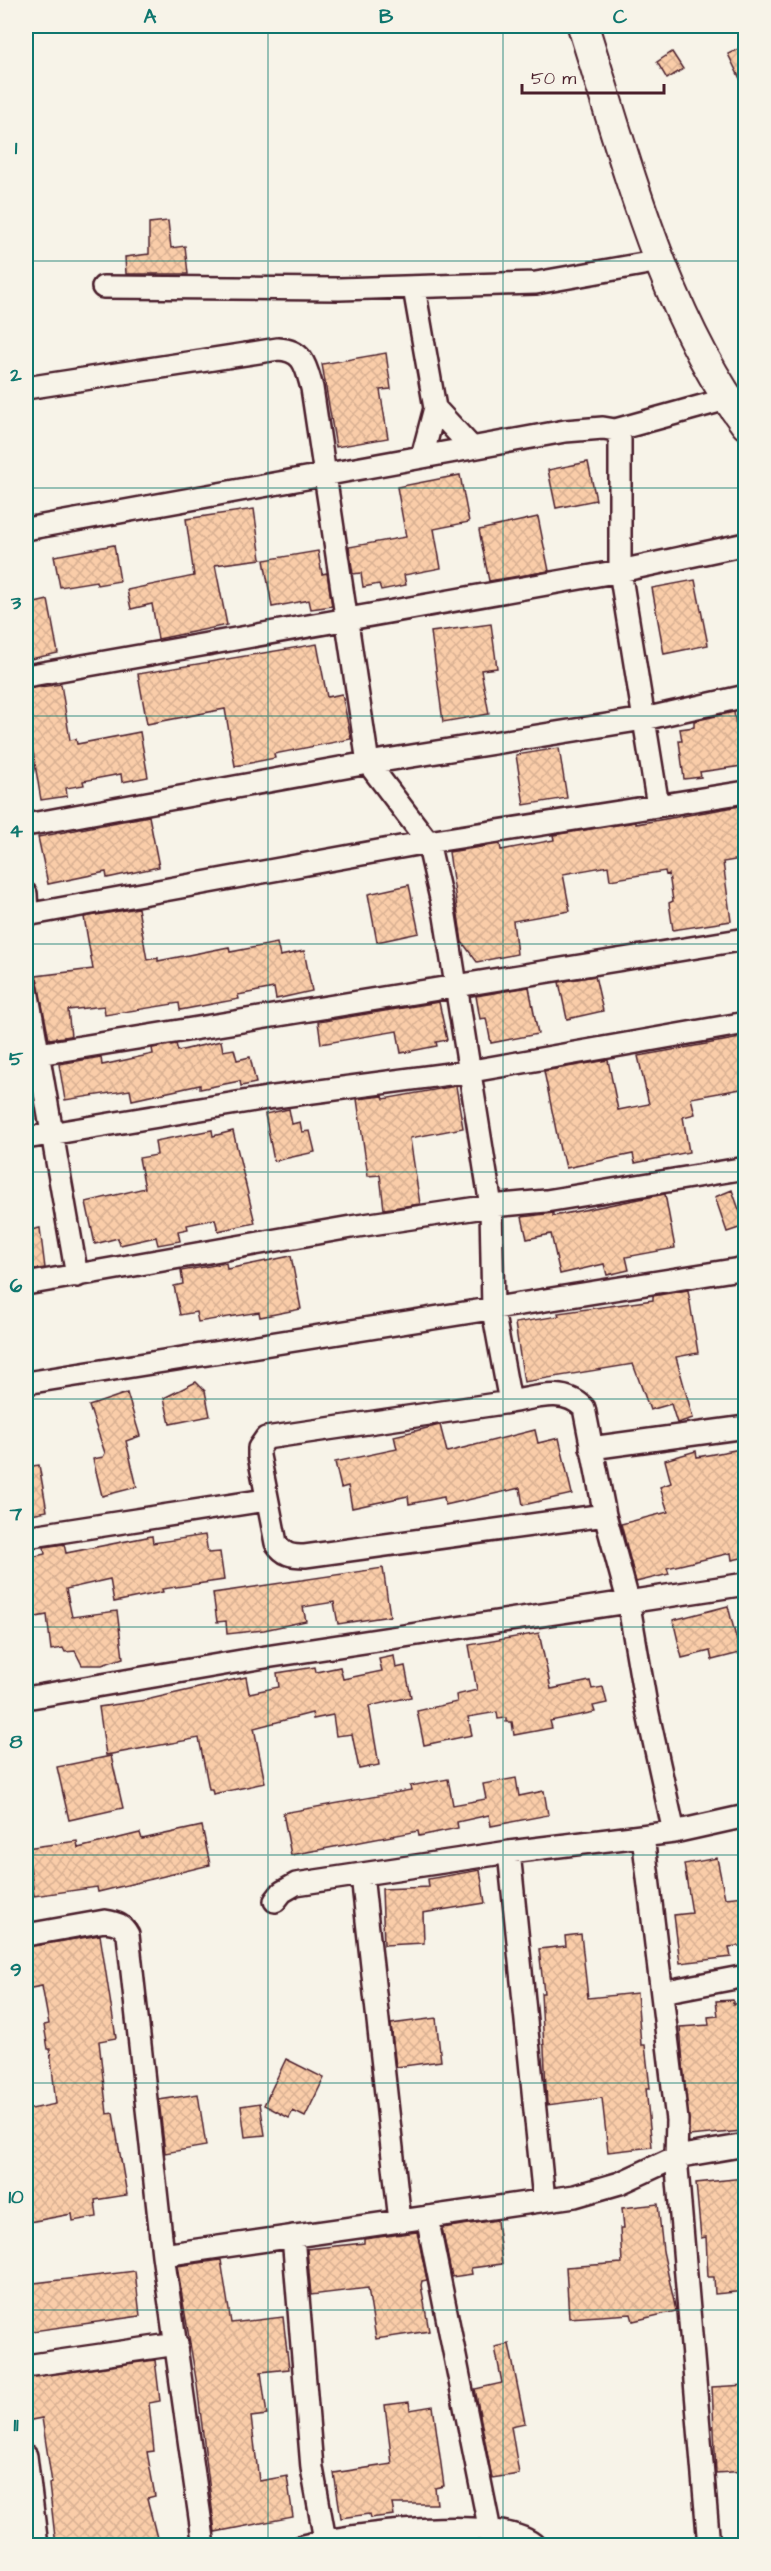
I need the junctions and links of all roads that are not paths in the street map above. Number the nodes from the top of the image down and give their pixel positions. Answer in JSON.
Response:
{"nodes":[{"id":1,"x":583,"y":26,"type":"edge"},
{"id":2,"x":660,"y":261,"type":"junction"},
{"id":3,"x":104,"y":287,"type":"dead end"},
{"id":4,"x":414,"y":288,"type":"junction"},
{"id":5,"x":26,"y":388,"type":"edge"},
{"id":6,"x":727,"y":399,"type":"junction"},
{"id":7,"x":435,"y":408,"type":"junction"},
{"id":8,"x":746,"y":424,"type":"edge"},
{"id":9,"x":615,"y":430,"type":"junction"},
{"id":10,"x":472,"y":448,"type":"junction"},
{"id":11,"x":422,"y":457,"type":"junction"},
{"id":12,"x":325,"y":474,"type":"junction"},
{"id":13,"x":26,"y":529,"type":"edge"},
{"id":14,"x":746,"y":544,"type":"edge"},
{"id":15,"x":620,"y":571,"type":"junction"},
{"id":16,"x":347,"y":620,"type":"junction"},
{"id":17,"x":26,"y":676,"type":"edge"},
{"id":18,"x":746,"y":696,"type":"edge"},
{"id":19,"x":644,"y":719,"type":"junction"},
{"id":20,"x":368,"y":763,"type":"junction"},
{"id":21,"x":746,"y":792,"type":"edge"},
{"id":22,"x":658,"y":806,"type":"junction"},
{"id":23,"x":26,"y":825,"type":"edge"},
{"id":24,"x":428,"y":842,"type":"junction"},
{"id":25,"x":26,"y":908,"type":"edge"},
{"id":26,"x":746,"y":939,"type":"edge"},
{"id":27,"x":26,"y":984,"type":"edge"},
{"id":28,"x":456,"y":985,"type":"junction"},
{"id":29,"x":746,"y":1023,"type":"edge"},
{"id":30,"x":32,"y":1055,"type":"edge"},
{"id":31,"x":472,"y":1071,"type":"junction"},
{"id":32,"x":51,"y":1134,"type":"junction"},
{"id":33,"x":26,"y":1138,"type":"edge"},
{"id":34,"x":746,"y":1168,"type":"edge"},
{"id":35,"x":491,"y":1206,"type":"junction"},
{"id":36,"x":746,"y":1269,"type":"edge"},
{"id":37,"x":77,"y":1276,"type":"junction"},
{"id":38,"x":26,"y":1284,"type":"edge"},
{"id":39,"x":493,"y":1310,"type":"junction"},
{"id":40,"x":26,"y":1383,"type":"edge"},
{"id":41,"x":510,"y":1402,"type":"junction"},
{"id":42,"x":746,"y":1427,"type":"edge"},
{"id":43,"x":591,"y":1448,"type":"junction"},
{"id":44,"x":266,"y":1500,"type":"junction"},
{"id":45,"x":605,"y":1515,"type":"junction"},
{"id":46,"x":26,"y":1537,"type":"edge"},
{"id":47,"x":746,"y":1584,"type":"edge"},
{"id":48,"x":628,"y":1600,"type":"junction"},
{"id":49,"x":26,"y":1698,"type":"edge"},
{"id":50,"x":746,"y":1816,"type":"edge"},
{"id":51,"x":674,"y":1832,"type":"junction"},
{"id":52,"x":643,"y":1836,"type":"junction"},
{"id":53,"x":509,"y":1852,"type":"junction"},
{"id":54,"x":362,"y":1875,"type":"junction"},
{"id":55,"x":274,"y":1901,"type":"dead end"},
{"id":56,"x":26,"y":1935,"type":"edge"},
{"id":57,"x":746,"y":1976,"type":"edge"},
{"id":58,"x":662,"y":1992,"type":"junction"},
{"id":59,"x":746,"y":2145,"type":"edge"},
{"id":60,"x":676,"y":2157,"type":"junction"},
{"id":61,"x":544,"y":2200,"type":"junction"},
{"id":62,"x":428,"y":2217,"type":"junction"},
{"id":63,"x":400,"y":2221,"type":"junction"},
{"id":64,"x":293,"y":2236,"type":"junction"},
{"id":65,"x":163,"y":2255,"type":"junction"},
{"id":66,"x":177,"y":2344,"type":"junction"},
{"id":67,"x":26,"y":2366,"type":"edge"},
{"id":68,"x":26,"y":2456,"type":"edge"},
{"id":69,"x":490,"y":2531,"type":"junction"},
{"id":70,"x":325,"y":2540,"type":"junction"},
{"id":71,"x":37,"y":2546,"type":"edge"},
{"id":72,"x":204,"y":2546,"type":"edge"},
{"id":73,"x":303,"y":2546,"type":"edge"},
{"id":74,"x":535,"y":2546,"type":"edge"},
{"id":75,"x":709,"y":2546,"type":"edge"}],
"edges":[{"from":1,"to":2,"type":"street"},
{"from":2,"to":4,"type":"street"},
{"from":2,"to":6,"type":"street"},
{"from":3,"to":4,"type":"street"},
{"from":4,"to":7,"type":"street"},
{"from":5,"to":12,"type":"street"},
{"from":6,"to":8,"type":"street"},
{"from":6,"to":9,"type":"street"},
{"from":7,"to":10,"type":"street"},
{"from":7,"to":11,"type":"street"},
{"from":9,"to":10,"type":"street"},
{"from":9,"to":15,"type":"street"},
{"from":10,"to":11,"type":"street"},
{"from":11,"to":12,"type":"street"},
{"from":12,"to":13,"type":"street"},
{"from":12,"to":16,"type":"street"},
{"from":14,"to":15,"type":"street"},
{"from":15,"to":16,"type":"street"},
{"from":15,"to":19,"type":"street"},
{"from":16,"to":17,"type":"street"},
{"from":16,"to":20,"type":"street"},
{"from":18,"to":19,"type":"street"},
{"from":19,"to":20,"type":"street"},
{"from":19,"to":22,"type":"street"},
{"from":20,"to":23,"type":"street"},
{"from":20,"to":24,"type":"street"},
{"from":21,"to":22,"type":"street"},
{"from":22,"to":24,"type":"street"},
{"from":24,"to":25,"type":"street"},
{"from":24,"to":28,"type":"street"},
{"from":26,"to":28,"type":"street"},
{"from":27,"to":30,"type":"street"},
{"from":28,"to":30,"type":"street"},
{"from":28,"to":31,"type":"street"},
{"from":29,"to":31,"type":"street"},
{"from":30,"to":32,"type":"street"},
{"from":31,"to":32,"type":"street"},
{"from":31,"to":35,"type":"street"},
{"from":32,"to":33,"type":"street"},
{"from":32,"to":37,"type":"street"},
{"from":34,"to":35,"type":"street"},
{"from":35,"to":37,"type":"street"},
{"from":35,"to":39,"type":"street"},
{"from":36,"to":39,"type":"street"},
{"from":37,"to":38,"type":"street"},
{"from":39,"to":40,"type":"street"},
{"from":39,"to":41,"type":"street"},
{"from":41,"to":43,"type":"street"},
{"from":41,"to":44,"type":"street"},
{"from":42,"to":43,"type":"street"},
{"from":43,"to":45,"type":"street"},
{"from":44,"to":45,"type":"street"},
{"from":44,"to":46,"type":"street"},
{"from":45,"to":48,"type":"street"},
{"from":47,"to":48,"type":"street"},
{"from":48,"to":49,"type":"street"},
{"from":48,"to":51,"type":"street"},
{"from":50,"to":51,"type":"street"},
{"from":51,"to":52,"type":"street"},
{"from":52,"to":53,"type":"street"},
{"from":52,"to":58,"type":"street"},
{"from":53,"to":54,"type":"street"},
{"from":53,"to":61,"type":"street"},
{"from":54,"to":55,"type":"street"},
{"from":54,"to":63,"type":"street"},
{"from":56,"to":65,"type":"street"},
{"from":57,"to":58,"type":"street"},
{"from":58,"to":60,"type":"street"},
{"from":59,"to":60,"type":"street"},
{"from":60,"to":61,"type":"street"},
{"from":60,"to":75,"type":"street"},
{"from":61,"to":62,"type":"street"},
{"from":62,"to":63,"type":"street"},
{"from":62,"to":69,"type":"street"},
{"from":63,"to":64,"type":"street"},
{"from":64,"to":65,"type":"street"},
{"from":64,"to":70,"type":"street"},
{"from":65,"to":66,"type":"street"},
{"from":66,"to":67,"type":"street"},
{"from":66,"to":72,"type":"street"},
{"from":68,"to":71,"type":"street"},
{"from":69,"to":70,"type":"street"},
{"from":69,"to":74,"type":"street"},
{"from":70,"to":73,"type":"street"}]}
